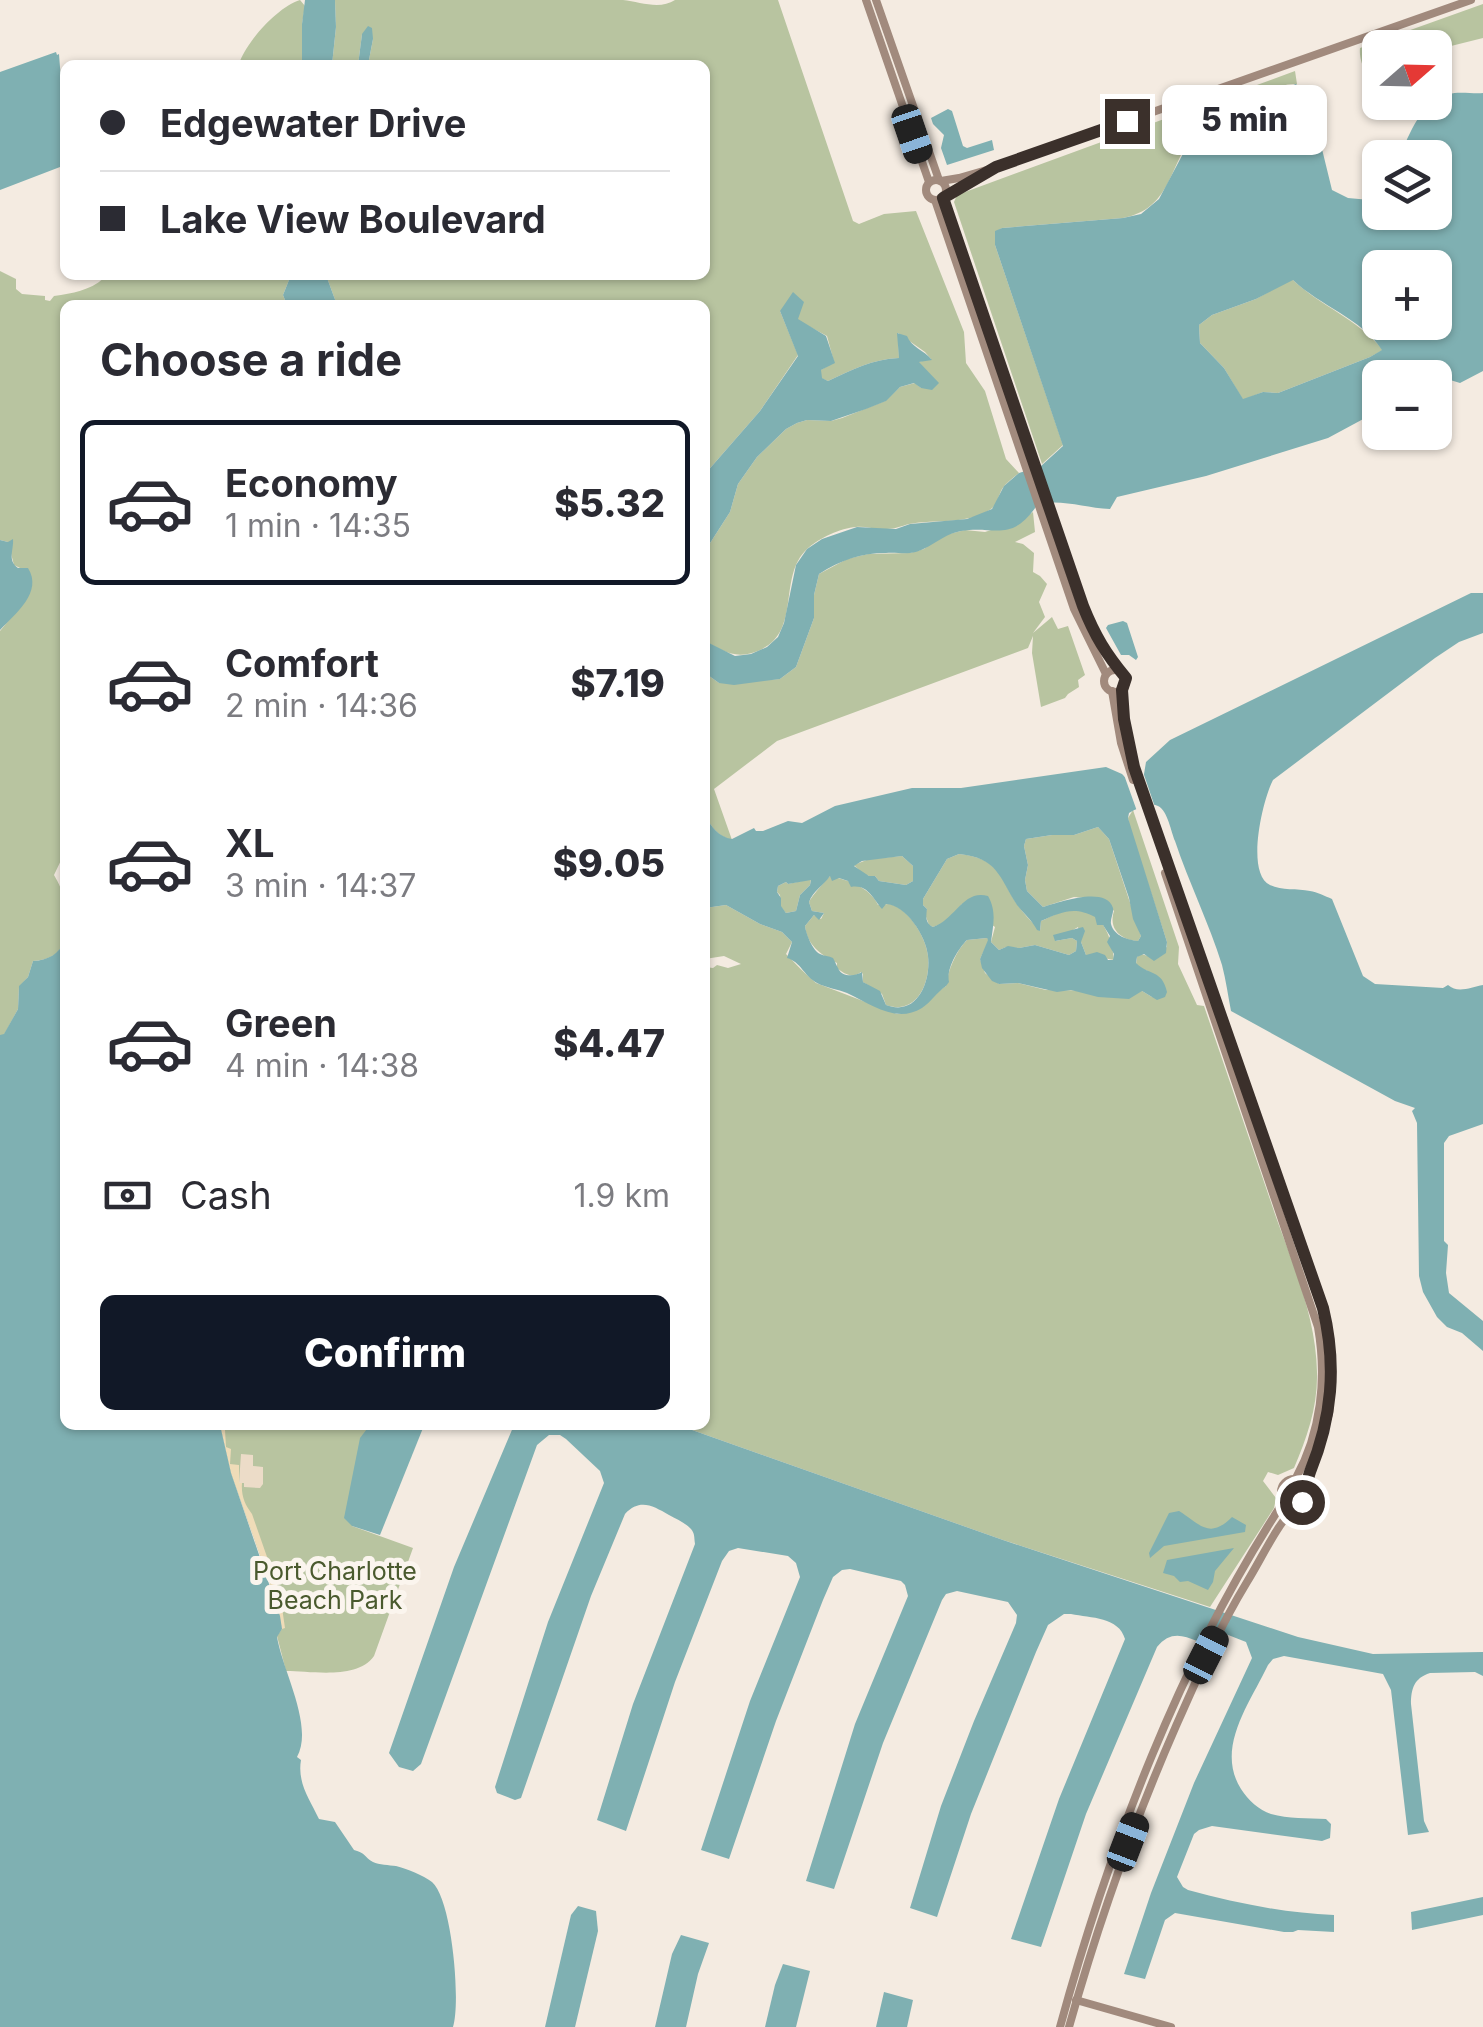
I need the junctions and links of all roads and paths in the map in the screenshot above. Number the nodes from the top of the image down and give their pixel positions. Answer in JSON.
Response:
{"nodes":[{"id":1,"x":866,"y":0,"type":"edge"},
{"id":2,"x":876,"y":0,"type":"edge"},
{"id":3,"x":1471,"y":0,"type":"edge"},
{"id":4,"x":996,"y":167,"type":"junction"},
{"id":5,"x":936,"y":181,"type":"junction"},
{"id":6,"x":941,"y":198,"type":"junction"},
{"id":7,"x":986,"y":353,"type":"junction"},
{"id":8,"x":1014,"y":408,"type":"junction"},
{"id":9,"x":1029,"y":465,"type":"junction"},
{"id":10,"x":1045,"y":510,"type":"junction"},
{"id":11,"x":1117,"y":669,"type":"junction"},
{"id":12,"x":1106,"y":674,"type":"junction"},
{"id":13,"x":1122,"y":690,"type":"junction"},
{"id":14,"x":1112,"y":691,"type":"junction"},
{"id":15,"x":1132,"y":768,"type":"junction"},
{"id":16,"x":1148,"y":817,"type":"junction"},
{"id":17,"x":1296,"y":1478,"type":"junction"},
{"id":18,"x":1306,"y":1486,"type":"junction"},
{"id":19,"x":1284,"y":1500,"type":"junction"},
{"id":20,"x":1296,"y":1505,"type":"junction"},
{"id":21,"x":1227,"y":1606,"type":"junction"},
{"id":22,"x":1076,"y":2000,"type":"junction"},
{"id":23,"x":1060,"y":2027,"type":"edge"},
{"id":24,"x":1069,"y":2027,"type":"edge"},
{"id":25,"x":1171,"y":2027,"type":"edge"}],
"edges":[{"from":1,"to":5,"type":"street"},
{"from":2,"to":5,"type":"street"},
{"from":3,"to":4,"type":"street"},
{"from":4,"to":5,"type":"street"},
{"from":4,"to":6,"type":"street"},
{"from":5,"to":6,"type":"street"},
{"from":5,"to":6,"type":"street"},
{"from":6,"to":7,"type":"street"},
{"from":6,"to":8,"type":"street"},
{"from":7,"to":8,"type":"street"},
{"from":7,"to":9,"type":"street"},
{"from":8,"to":9,"type":"street"},
{"from":9,"to":10,"type":"street"},
{"from":10,"to":11,"type":"street"},
{"from":10,"to":12,"type":"street"},
{"from":11,"to":12,"type":"street"},
{"from":11,"to":13,"type":"street"},
{"from":12,"to":14,"type":"street"},
{"from":13,"to":14,"type":"street"},
{"from":13,"to":15,"type":"street"},
{"from":14,"to":15,"type":"street"},
{"from":15,"to":16,"type":"street"},
{"from":16,"to":17,"type":"street"},
{"from":16,"to":18,"type":"street"},
{"from":17,"to":18,"type":"street"},
{"from":17,"to":19,"type":"street"},
{"from":18,"to":20,"type":"street"},
{"from":19,"to":20,"type":"street"},
{"from":19,"to":21,"type":"street"},
{"from":20,"to":21,"type":"street"},
{"from":21,"to":22,"type":"street"},
{"from":21,"to":23,"type":"street"},
{"from":22,"to":24,"type":"street"},
{"from":22,"to":25,"type":"street"}]}
